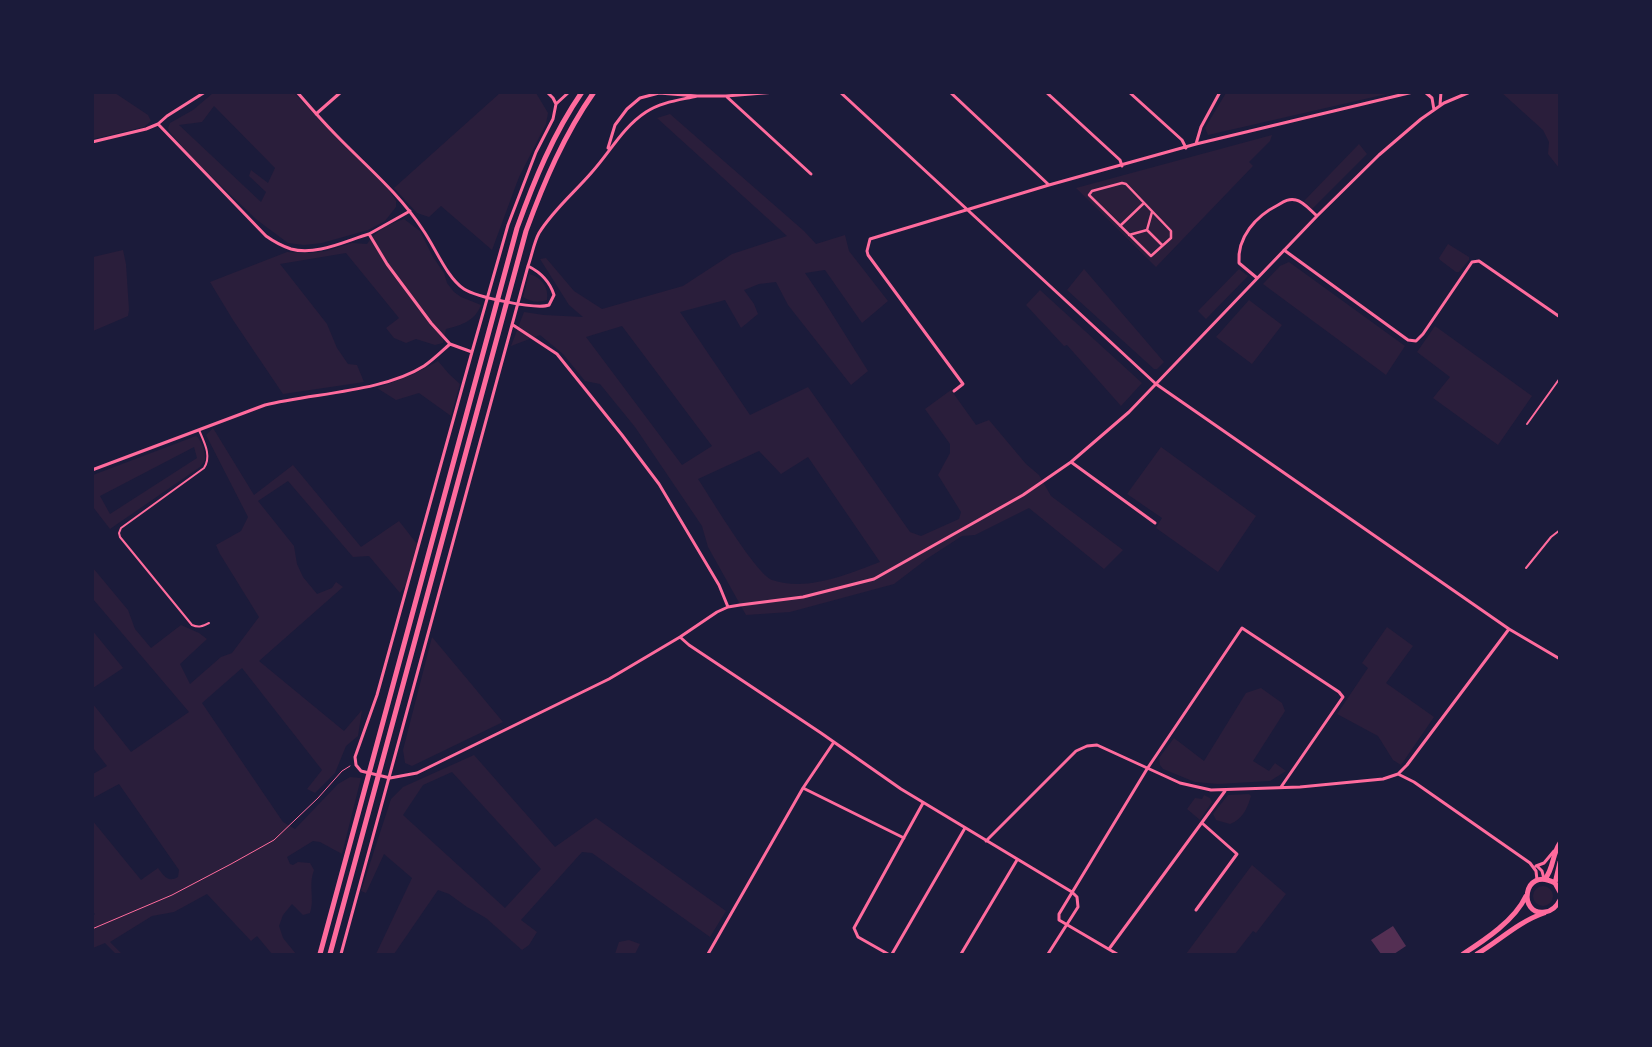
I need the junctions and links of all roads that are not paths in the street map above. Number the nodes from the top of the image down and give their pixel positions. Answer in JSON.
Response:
{"nodes":[{"id":1,"x":204,"y":92,"type":"edge"},
{"id":2,"x":297,"y":92,"type":"edge"},
{"id":3,"x":341,"y":92,"type":"edge"},
{"id":4,"x":547,"y":92,"type":"edge"},
{"id":5,"x":569,"y":92,"type":"edge"},
{"id":6,"x":582,"y":92,"type":"edge"},
{"id":7,"x":594,"y":92,"type":"edge"},
{"id":8,"x":776,"y":92,"type":"edge"},
{"id":9,"x":840,"y":92,"type":"edge"},
{"id":10,"x":950,"y":92,"type":"edge"},
{"id":11,"x":1046,"y":92,"type":"edge"},
{"id":12,"x":1129,"y":92,"type":"edge"},
{"id":13,"x":1220,"y":92,"type":"edge"},
{"id":14,"x":1413,"y":92,"type":"edge"},
{"id":15,"x":1425,"y":92,"type":"edge"},
{"id":16,"x":1434,"y":92,"type":"edge"},
{"id":17,"x":1440,"y":92,"type":"edge"},
{"id":18,"x":1470,"y":92,"type":"edge"},
{"id":19,"x":746,"y":94,"type":"edge"},
{"id":20,"x":697,"y":96,"type":"junction"},
{"id":21,"x":726,"y":96,"type":"junction"},
{"id":22,"x":1432,"y":98,"type":"junction"},
{"id":23,"x":556,"y":104,"type":"junction"},
{"id":24,"x":1440,"y":106,"type":"junction"},
{"id":25,"x":1434,"y":110,"type":"junction"},
{"id":26,"x":316,"y":114,"type":"junction"},
{"id":27,"x":158,"y":124,"type":"junction"},
{"id":28,"x":92,"y":142,"type":"edge"},
{"id":29,"x":1196,"y":144,"type":"junction"},
{"id":30,"x":1186,"y":148,"type":"junction"},
{"id":31,"x":608,"y":151,"type":"junction"},
{"id":32,"x":1122,"y":166,"type":"junction"},
{"id":33,"x":811,"y":174,"type":"dead end"},
{"id":34,"x":1049,"y":185,"type":"junction"},
{"id":35,"x":1144,"y":203,"type":"junction"},
{"id":36,"x":970,"y":210,"type":"junction"},
{"id":37,"x":410,"y":211,"type":"junction"},
{"id":38,"x":1152,"y":212,"type":"junction"},
{"id":39,"x":1317,"y":216,"type":"junction"},
{"id":40,"x":1120,"y":226,"type":"junction"},
{"id":41,"x":1147,"y":230,"type":"junction"},
{"id":42,"x":369,"y":234,"type":"junction"},
{"id":43,"x":1129,"y":235,"type":"junction"},
{"id":44,"x":1163,"y":246,"type":"junction"},
{"id":45,"x":1284,"y":250,"type":"junction"},
{"id":46,"x":528,"y":266,"type":"junction"},
{"id":47,"x":1257,"y":278,"type":"junction"},
{"id":48,"x":1560,"y":318,"type":"edge"},
{"id":49,"x":513,"y":324,"type":"junction"},
{"id":50,"x":450,"y":344,"type":"junction"},
{"id":51,"x":472,"y":352,"type":"junction"},
{"id":52,"x":1560,"y":378,"type":"edge"},
{"id":53,"x":1156,"y":384,"type":"junction"},
{"id":54,"x":954,"y":391,"type":"dead end"},
{"id":55,"x":1527,"y":424,"type":"dead end"},
{"id":56,"x":200,"y":430,"type":"junction"},
{"id":57,"x":1071,"y":462,"type":"junction"},
{"id":58,"x":92,"y":470,"type":"edge"},
{"id":59,"x":1155,"y":523,"type":"dead end"},
{"id":60,"x":1560,"y":530,"type":"edge"},
{"id":61,"x":1526,"y":568,"type":"dead end"},
{"id":62,"x":728,"y":607,"type":"junction"},
{"id":63,"x":209,"y":624,"type":"dead end"},
{"id":64,"x":1509,"y":629,"type":"junction"},
{"id":65,"x":680,"y":637,"type":"junction"},
{"id":66,"x":1560,"y":659,"type":"edge"},
{"id":67,"x":834,"y":742,"type":"junction"},
{"id":68,"x":1147,"y":769,"type":"junction"},
{"id":69,"x":1398,"y":774,"type":"junction"},
{"id":70,"x":390,"y":778,"type":"junction"},
{"id":71,"x":1281,"y":787,"type":"junction"},
{"id":72,"x":803,"y":788,"type":"junction"},
{"id":73,"x":1225,"y":791,"type":"junction"},
{"id":74,"x":923,"y":803,"type":"junction"},
{"id":75,"x":1202,"y":823,"type":"junction"},
{"id":76,"x":965,"y":828,"type":"junction"},
{"id":77,"x":904,"y":838,"type":"junction"},
{"id":78,"x":986,"y":841,"type":"junction"},
{"id":79,"x":1560,"y":843,"type":"edge"},
{"id":80,"x":1556,"y":849,"type":"junction"},
{"id":81,"x":1017,"y":860,"type":"junction"},
{"id":82,"x":1560,"y":862,"type":"edge"},
{"id":83,"x":1530,"y":863,"type":"junction"},
{"id":84,"x":1536,"y":866,"type":"junction"},
{"id":85,"x":1545,"y":879,"type":"junction"},
{"id":86,"x":1537,"y":880,"type":"junction"},
{"id":87,"x":1555,"y":883,"type":"junction"},
{"id":88,"x":1072,"y":892,"type":"junction"},
{"id":89,"x":1560,"y":892,"type":"edge"},
{"id":90,"x":1527,"y":893,"type":"junction"},
{"id":91,"x":1560,"y":900,"type":"edge"},
{"id":92,"x":1196,"y":910,"type":"dead end"},
{"id":93,"x":1546,"y":912,"type":"junction"},
{"id":94,"x":1066,"y":925,"type":"junction"},
{"id":95,"x":1109,"y":949,"type":"junction"},
{"id":96,"x":320,"y":954,"type":"edge"},
{"id":97,"x":330,"y":954,"type":"edge"},
{"id":98,"x":341,"y":954,"type":"edge"},
{"id":99,"x":708,"y":954,"type":"edge"},
{"id":100,"x":888,"y":954,"type":"edge"},
{"id":101,"x":892,"y":954,"type":"edge"},
{"id":102,"x":960,"y":954,"type":"edge"},
{"id":103,"x":1048,"y":954,"type":"edge"},
{"id":104,"x":1117,"y":954,"type":"edge"},
{"id":105,"x":1463,"y":954,"type":"edge"},
{"id":106,"x":1477,"y":954,"type":"edge"}],
"edges":[{"from":1,"to":27,"type":"street"},
{"from":2,"to":26,"type":"street"},
{"from":3,"to":26,"type":"street"},
{"from":4,"to":23,"type":"street"},
{"from":5,"to":23,"type":"street"},
{"from":6,"to":96,"type":"main road"},
{"from":7,"to":97,"type":"main road"},
{"from":8,"to":19,"type":"street"},
{"from":9,"to":36,"type":"street"},
{"from":10,"to":34,"type":"street"},
{"from":11,"to":32,"type":"street"},
{"from":12,"to":30,"type":"street"},
{"from":13,"to":29,"type":"street"},
{"from":14,"to":29,"type":"street"},
{"from":15,"to":22,"type":"street"},
{"from":16,"to":22,"type":"street"},
{"from":17,"to":24,"type":"street"},
{"from":18,"to":24,"type":"street"},
{"from":19,"to":21,"type":"street"},
{"from":20,"to":21,"type":"street"},
{"from":20,"to":31,"type":"street"},
{"from":20,"to":31,"type":"street"},
{"from":21,"to":33,"type":"street"},
{"from":22,"to":25,"type":"street"},
{"from":23,"to":51,"type":"street"},
{"from":24,"to":25,"type":"street"},
{"from":25,"to":39,"type":"street"},
{"from":26,"to":37,"type":"street"},
{"from":27,"to":28,"type":"street"},
{"from":27,"to":42,"type":"street"},
{"from":29,"to":30,"type":"street"},
{"from":30,"to":32,"type":"street"},
{"from":31,"to":46,"type":"street"},
{"from":32,"to":34,"type":"street"},
{"from":34,"to":36,"type":"street"},
{"from":35,"to":38,"type":"street"},
{"from":35,"to":40,"type":"street"},
{"from":35,"to":40,"type":"street"},
{"from":36,"to":53,"type":"street"},
{"from":36,"to":54,"type":"street"},
{"from":37,"to":42,"type":"street"},
{"from":37,"to":46,"type":"street"},
{"from":38,"to":41,"type":"street"},
{"from":38,"to":44,"type":"street"},
{"from":39,"to":45,"type":"street"},
{"from":39,"to":47,"type":"street"},
{"from":40,"to":43,"type":"street"},
{"from":41,"to":43,"type":"street"},
{"from":41,"to":44,"type":"street"},
{"from":42,"to":50,"type":"street"},
{"from":43,"to":44,"type":"street"},
{"from":45,"to":47,"type":"street"},
{"from":45,"to":48,"type":"street"},
{"from":46,"to":49,"type":"street"},
{"from":47,"to":53,"type":"street"},
{"from":49,"to":62,"type":"street"},
{"from":49,"to":70,"type":"street"},
{"from":50,"to":51,"type":"street"},
{"from":50,"to":56,"type":"street"},
{"from":51,"to":70,"type":"street"},
{"from":52,"to":55,"type":"lane"},
{"from":53,"to":57,"type":"street"},
{"from":53,"to":64,"type":"street"},
{"from":56,"to":58,"type":"street"},
{"from":56,"to":63,"type":"lane"},
{"from":57,"to":59,"type":"street"},
{"from":57,"to":62,"type":"street"},
{"from":60,"to":61,"type":"lane"},
{"from":62,"to":65,"type":"street"},
{"from":64,"to":66,"type":"street"},
{"from":64,"to":69,"type":"street"},
{"from":65,"to":67,"type":"street"},
{"from":65,"to":70,"type":"street"},
{"from":67,"to":72,"type":"street"},
{"from":67,"to":74,"type":"street"},
{"from":68,"to":71,"type":"street"},
{"from":68,"to":73,"type":"street"},
{"from":68,"to":78,"type":"street"},
{"from":68,"to":88,"type":"street"},
{"from":69,"to":71,"type":"street"},
{"from":69,"to":83,"type":"street"},
{"from":70,"to":98,"type":"street"},
{"from":71,"to":73,"type":"street"},
{"from":72,"to":77,"type":"street"},
{"from":72,"to":99,"type":"street"},
{"from":73,"to":75,"type":"street"},
{"from":74,"to":76,"type":"street"},
{"from":74,"to":77,"type":"street"},
{"from":75,"to":92,"type":"street"},
{"from":75,"to":95,"type":"street"},
{"from":76,"to":78,"type":"street"},
{"from":76,"to":101,"type":"street"},
{"from":77,"to":100,"type":"street"},
{"from":78,"to":81,"type":"street"},
{"from":79,"to":80,"type":"main road"},
{"from":80,"to":84,"type":"street"},
{"from":80,"to":85,"type":"main road"},
{"from":81,"to":88,"type":"street"},
{"from":81,"to":102,"type":"street"},
{"from":82,"to":87,"type":"main road"},
{"from":83,"to":84,"type":"street"},
{"from":83,"to":86,"type":"street"},
{"from":84,"to":85,"type":"street"},
{"from":85,"to":86,"type":"main road"},
{"from":85,"to":87,"type":"main road"},
{"from":86,"to":90,"type":"main road"},
{"from":87,"to":89,"type":"main road"},
{"from":88,"to":94,"type":"street"},
{"from":88,"to":94,"type":"street"},
{"from":90,"to":93,"type":"main road"},
{"from":90,"to":105,"type":"main road"},
{"from":91,"to":93,"type":"main road"},
{"from":93,"to":106,"type":"main road"},
{"from":94,"to":95,"type":"street"},
{"from":94,"to":103,"type":"street"},
{"from":95,"to":104,"type":"street"}]}
